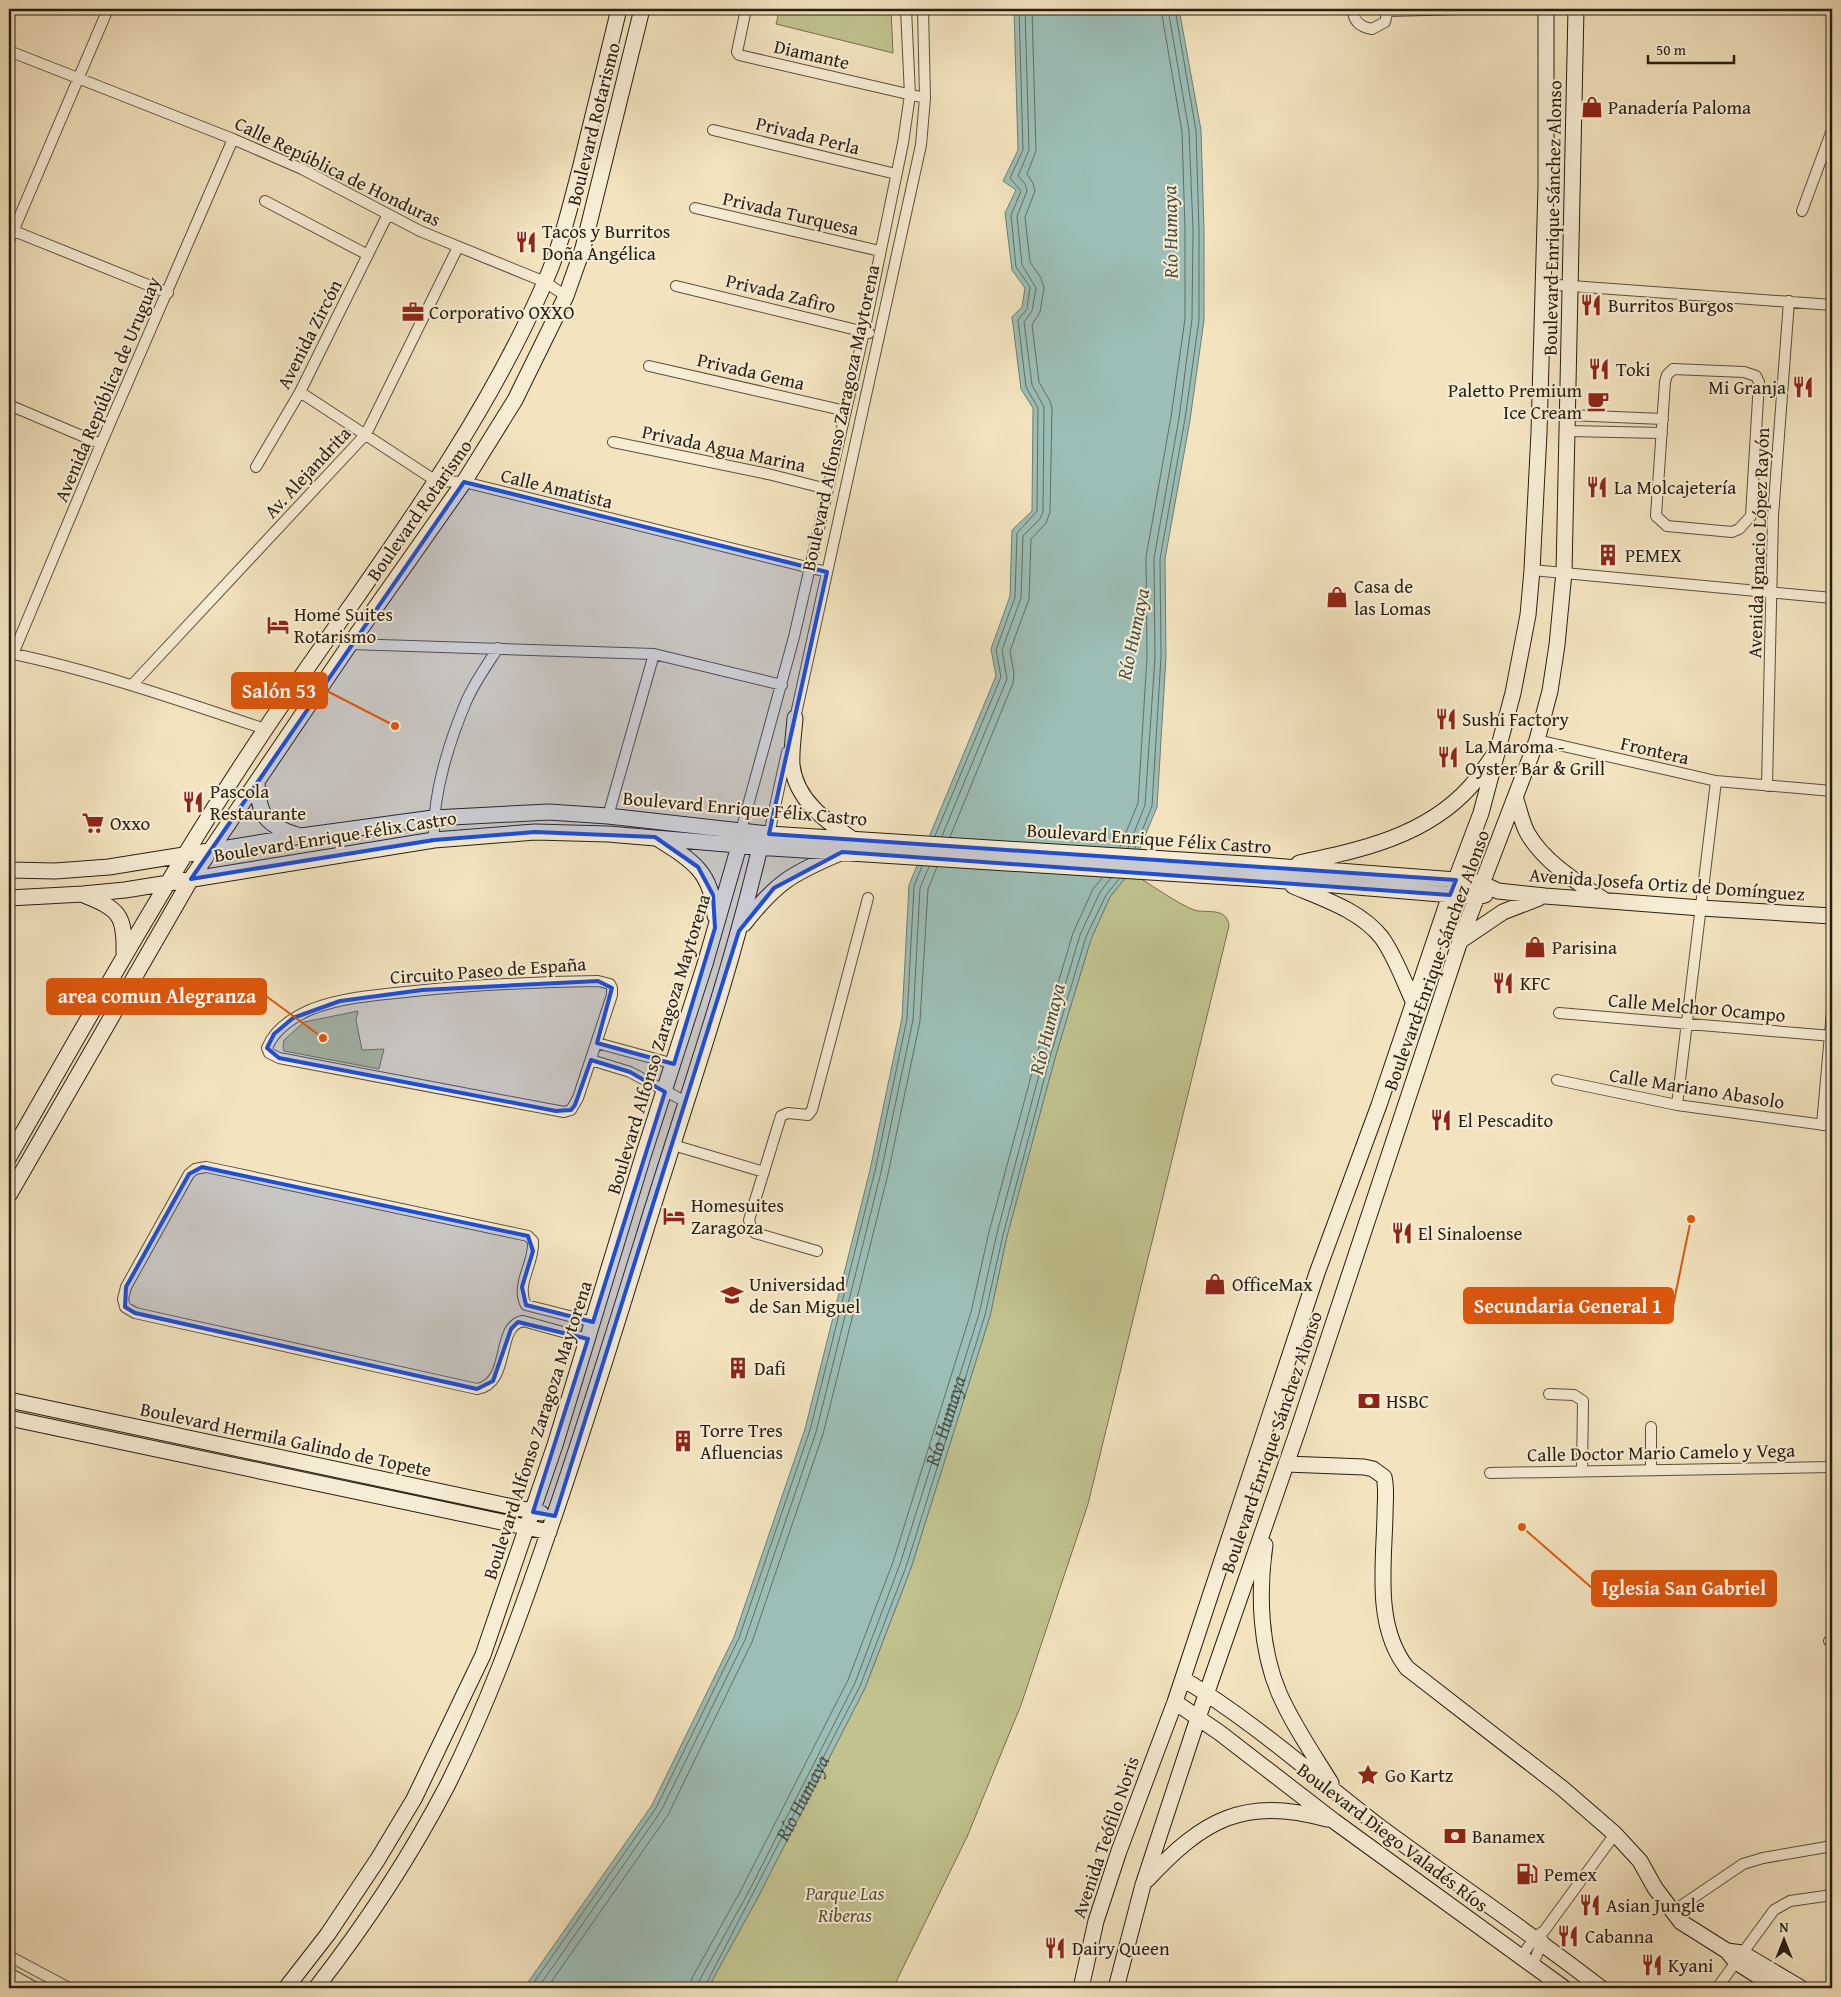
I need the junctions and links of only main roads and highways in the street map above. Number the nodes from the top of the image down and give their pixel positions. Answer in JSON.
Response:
{"nodes":[{"id":1,"x":619,"y":9,"type":"edge"},
{"id":2,"x":642,"y":9,"type":"edge"},
{"id":3,"x":1546,"y":9,"type":"edge"},
{"id":4,"x":1576,"y":9,"type":"edge"},
{"id":5,"x":795,"y":718,"type":"road end"},
{"id":6,"x":1500,"y":747,"type":"junction"},
{"id":7,"x":257,"y":783,"type":"junction"},
{"id":8,"x":1516,"y":800,"type":"junction"},
{"id":9,"x":301,"y":836,"type":"junction"},
{"id":10,"x":654,"y":837,"type":"junction"},
{"id":11,"x":740,"y":838,"type":"junction"},
{"id":12,"x":851,"y":838,"type":"junction"},
{"id":13,"x":760,"y":847,"type":"junction"},
{"id":14,"x":888,"y":847,"type":"junction"},
{"id":15,"x":210,"y":850,"type":"junction"},
{"id":16,"x":842,"y":852,"type":"junction"},
{"id":17,"x":184,"y":856,"type":"junction"},
{"id":18,"x":9,"y":870,"type":"edge"},
{"id":19,"x":1281,"y":874,"type":"junction"},
{"id":20,"x":191,"y":879,"type":"junction"},
{"id":21,"x":1456,"y":880,"type":"junction"},
{"id":22,"x":166,"y":883,"type":"junction"},
{"id":23,"x":1478,"y":890,"type":"junction"},
{"id":24,"x":83,"y":894,"type":"junction"},
{"id":25,"x":1450,"y":895,"type":"junction"},
{"id":26,"x":1545,"y":896,"type":"junction"},
{"id":27,"x":9,"y":898,"type":"edge"},
{"id":28,"x":1606,"y":901,"type":"junction"},
{"id":29,"x":1832,"y":916,"type":"edge"},
{"id":30,"x":715,"y":928,"type":"junction"},
{"id":31,"x":739,"y":931,"type":"junction"},
{"id":32,"x":1460,"y":941,"type":"junction"},
{"id":33,"x":124,"y":956,"type":"junction"},
{"id":34,"x":1414,"y":1004,"type":"junction"},
{"id":35,"x":26,"y":1126,"type":"junction"},
{"id":36,"x":44,"y":1133,"type":"junction"},
{"id":37,"x":9,"y":1157,"type":"edge"},
{"id":38,"x":9,"y":1195,"type":"edge"},
{"id":39,"x":9,"y":1400,"type":"edge"},
{"id":40,"x":9,"y":1418,"type":"edge"},
{"id":41,"x":1286,"y":1464,"type":"junction"},
{"id":42,"x":533,"y":1512,"type":"junction"},
{"id":43,"x":555,"y":1516,"type":"junction"},
{"id":44,"x":1269,"y":1516,"type":"junction"},
{"id":45,"x":527,"y":1527,"type":"junction"},
{"id":46,"x":549,"y":1532,"type":"junction"},
{"id":47,"x":1182,"y":1679,"type":"junction"},
{"id":48,"x":1206,"y":1693,"type":"junction"},
{"id":49,"x":1175,"y":1702,"type":"junction"},
{"id":50,"x":1198,"y":1718,"type":"junction"},
{"id":51,"x":1335,"y":1791,"type":"junction"},
{"id":52,"x":414,"y":1799,"type":"junction"},
{"id":53,"x":434,"y":1809,"type":"junction"},
{"id":54,"x":1334,"y":1821,"type":"junction"},
{"id":55,"x":1143,"y":1885,"type":"junction"},
{"id":56,"x":1735,"y":1955,"type":"junction"},
{"id":57,"x":286,"y":1988,"type":"edge"},
{"id":58,"x":316,"y":1988,"type":"edge"},
{"id":59,"x":1081,"y":1988,"type":"edge"},
{"id":60,"x":1116,"y":1988,"type":"edge"},
{"id":61,"x":1564,"y":1988,"type":"edge"},
{"id":62,"x":1601,"y":1988,"type":"edge"},
{"id":63,"x":1778,"y":1988,"type":"edge"},
{"id":64,"x":1801,"y":1988,"type":"edge"}],
"edges":[{"from":1,"to":17,"type":"main road","name":"Boulevard Rotarismo"},
{"from":2,"to":7,"type":"main road","name":"Boulevard Rotarismo"},
{"from":3,"to":6,"type":"main road","name":"Boulevard Enrique Sánchez Alonso"},
{"from":4,"to":8,"type":"main road","name":"Boulevard Enrique Sánchez Alonso"},
{"from":5,"to":12,"type":"main road"},
{"from":6,"to":19,"type":"main road"},
{"from":6,"to":21,"type":"main road","name":"Boulevard Enrique Sánchez Alonso"},
{"from":7,"to":9,"type":"main road"},
{"from":7,"to":15,"type":"main road","name":"Boulevard Rotarismo"},
{"from":8,"to":23,"type":"main road","name":"Boulevard Enrique Sánchez Alonso"},
{"from":8,"to":28,"type":"main road"},
{"from":9,"to":11,"type":"main road","name":"Boulevard Enrique Félix Castro"},
{"from":9,"to":15,"type":"main road","name":"Boulevard Enrique Félix Castro"},
{"from":10,"to":11,"type":"main road","name":"Boulevard Enrique Félix Castro"},
{"from":10,"to":20,"type":"main road","name":"Boulevard Enrique Félix Castro"},
{"from":10,"to":30,"type":"main road"},
{"from":11,"to":12,"type":"main road","name":"Boulevard Enrique Félix Castro"},
{"from":11,"to":13,"type":"main road","name":"Boulevard Enrique Félix Castro"},
{"from":11,"to":30,"type":"main road","name":"Boulevard Alfonso Zaragoza Maytorena"},
{"from":12,"to":14,"type":"main road","name":"Boulevard Enrique Félix Castro"},
{"from":13,"to":16,"type":"main road","name":"Boulevard Enrique Félix Castro"},
{"from":13,"to":31,"type":"main road"},
{"from":14,"to":16,"type":"main road","name":"Boulevard Enrique Félix Castro"},
{"from":14,"to":19,"type":"main road","name":"Boulevard Enrique Félix Castro"},
{"from":15,"to":17,"type":"main road","name":"Boulevard Enrique Félix Castro"},
{"from":15,"to":20,"type":"main road","name":"Boulevard Rotarismo"},
{"from":16,"to":31,"type":"main road"},
{"from":17,"to":18,"type":"main road","name":"Boulevard Enrique Félix Castro"},
{"from":17,"to":22,"type":"main road","name":"Boulevard Rotarismo"},
{"from":19,"to":21,"type":"main road","name":"Boulevard Enrique Félix Castro"},
{"from":19,"to":25,"type":"main road","name":"Boulevard Enrique Félix Castro"},
{"from":19,"to":34,"type":"main road"},
{"from":20,"to":22,"type":"main road","name":"Boulevard Enrique Félix Castro"},
{"from":20,"to":36,"type":"main road","name":"Boulevard Rotarismo"},
{"from":21,"to":23,"type":"main road","name":"Boulevard Enrique Félix Castro"},
{"from":21,"to":25,"type":"main road","name":"Boulevard Enrique Sánchez Alonso"},
{"from":22,"to":24,"type":"main road","name":"Boulevard Enrique Félix Castro"},
{"from":22,"to":33,"type":"main road","name":"Boulevard Rotarismo"},
{"from":23,"to":25,"type":"main road","name":"Boulevard Enrique Félix Castro"},
{"from":23,"to":26,"type":"main road","name":"Avenida Josefa Ortiz de Domínguez"},
{"from":23,"to":32,"type":"main road","name":"Boulevard Enrique Sánchez Alonso"},
{"from":24,"to":27,"type":"main road","name":"Boulevard Enrique Félix Castro"},
{"from":24,"to":33,"type":"main road"},
{"from":25,"to":34,"type":"main road","name":"Boulevard Enrique Sánchez Alonso"},
{"from":26,"to":28,"type":"main road","name":"Avenida Josefa Ortiz de Domínguez"},
{"from":26,"to":32,"type":"main road"},
{"from":28,"to":29,"type":"main road","name":"Avenida Josefa Ortiz de Domínguez"},
{"from":30,"to":42,"type":"main road","name":"Boulevard Alfonso Zaragoza Maytorena"},
{"from":31,"to":43,"type":"main road"},
{"from":32,"to":41,"type":"main road","name":"Boulevard Enrique Sánchez Alonso"},
{"from":33,"to":35,"type":"main road","name":"Boulevard Rotarismo"},
{"from":34,"to":47,"type":"main road","name":"Boulevard Enrique Sánchez Alonso"},
{"from":35,"to":36,"type":"main road"},
{"from":35,"to":37,"type":"main road","name":"Boulevard Rotarismo"},
{"from":36,"to":38,"type":"main road","name":"Boulevard Rotarismo"},
{"from":39,"to":42,"type":"main road","name":"Boulevard Hermila Galindo de Topete"},
{"from":40,"to":45,"type":"main road","name":"Boulevard Hermila Galindo de Topete"},
{"from":41,"to":44,"type":"main road","name":"Boulevard Enrique Sánchez Alonso"},
{"from":41,"to":56,"type":"main road"},
{"from":42,"to":43,"type":"main road","name":"Boulevard Hermila Galindo de Topete"},
{"from":42,"to":45,"type":"main road","name":"Boulevard Alfonso Zaragoza Maytorena"},
{"from":43,"to":46,"type":"main road"},
{"from":44,"to":48,"type":"main road","name":"Boulevard Enrique Sánchez Alonso"},
{"from":44,"to":51,"type":"main road"},
{"from":45,"to":46,"type":"main road","name":"Boulevard Hermila Galindo de Topete"},
{"from":45,"to":52,"type":"main road","name":"Boulevard Alfonso Zaragoza Maytorena"},
{"from":46,"to":53,"type":"main road"},
{"from":47,"to":48,"type":"main road","name":"Boulevard Diego Valadés Ríos"},
{"from":47,"to":49,"type":"main road"},
{"from":48,"to":50,"type":"main road","name":"Boulevard Enrique Sánchez Alonso"},
{"from":48,"to":51,"type":"main road","name":"Boulevard Diego Valadés Ríos"},
{"from":49,"to":50,"type":"main road","name":"Boulevard Diego Valadés Ríos"},
{"from":49,"to":59,"type":"main road","name":"Avenida Teófilo Noris"},
{"from":50,"to":54,"type":"main road","name":"Boulevard Diego Valadés Ríos"},
{"from":50,"to":55,"type":"main road"},
{"from":51,"to":62,"type":"main road","name":"Boulevard Diego Valadés Ríos"},
{"from":52,"to":53,"type":"main road"},
{"from":52,"to":57,"type":"main road","name":"Boulevard Alfonso Zaragoza Maytorena"},
{"from":53,"to":58,"type":"main road"},
{"from":54,"to":55,"type":"main road"},
{"from":54,"to":61,"type":"main road","name":"Boulevard Diego Valadés Ríos"},
{"from":55,"to":60,"type":"main road"},
{"from":56,"to":63,"type":"main road"},
{"from":56,"to":64,"type":"main road"}]}
